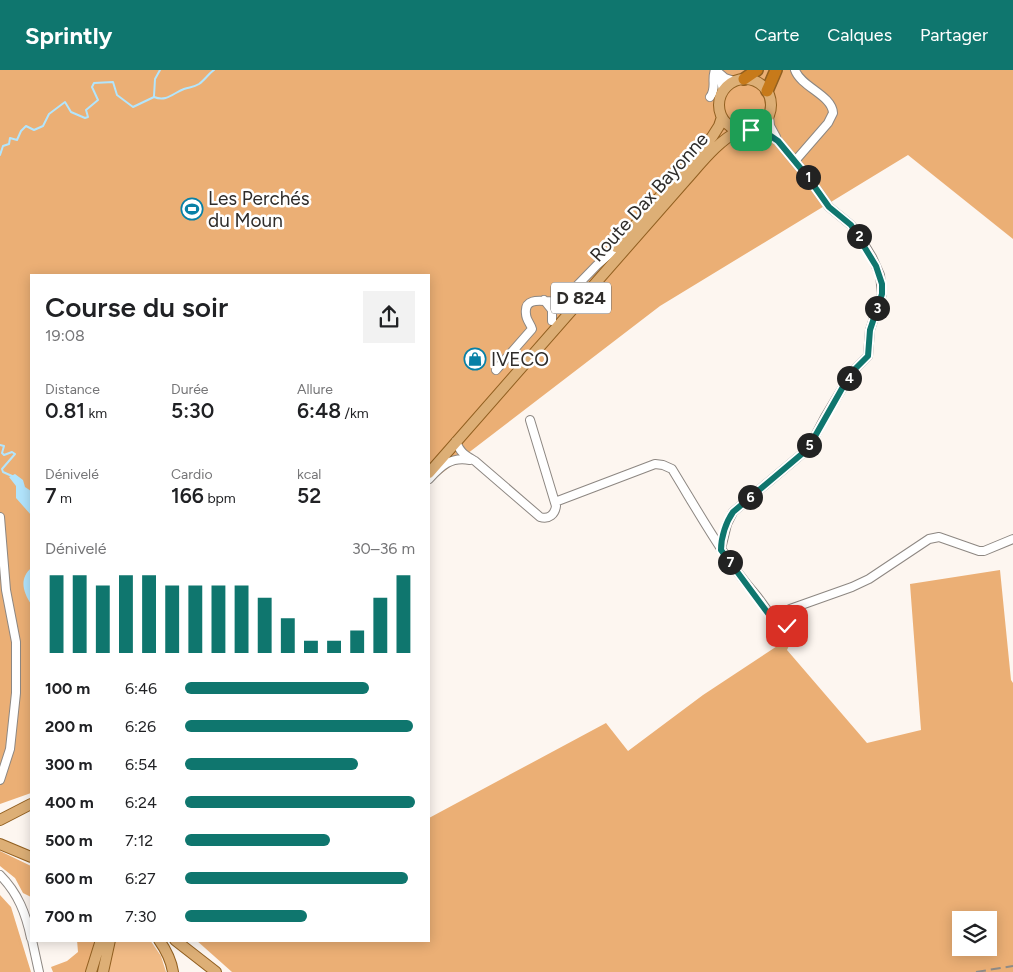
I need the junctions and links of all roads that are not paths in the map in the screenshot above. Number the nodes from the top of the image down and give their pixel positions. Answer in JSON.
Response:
{"nodes":[{"id":1,"x":715,"y":70,"type":"edge"},
{"id":2,"x":757,"y":70,"type":"edge"},
{"id":3,"x":776,"y":70,"type":"edge"},
{"id":4,"x":795,"y":70,"type":"edge"},
{"id":5,"x":739,"y":80,"type":"junction"},
{"id":6,"x":723,"y":91,"type":"junction"},
{"id":7,"x":767,"y":91,"type":"junction"},
{"id":8,"x":710,"y":97,"type":"dead end"},
{"id":9,"x":769,"y":116,"type":"junction"},
{"id":10,"x":722,"y":117,"type":"junction"},
{"id":11,"x":756,"y":128,"type":"junction"},
{"id":12,"x":740,"y":130,"type":"junction"},
{"id":13,"x":778,"y":141,"type":"junction"},
{"id":14,"x":795,"y":161,"type":"junction"},
{"id":15,"x":612,"y":252,"type":"junction"},
{"id":16,"x":544,"y":300,"type":"junction"},
{"id":17,"x":552,"y":321,"type":"junction"},
{"id":18,"x":496,"y":370,"type":"dead end"},
{"id":19,"x":530,"y":420,"type":"dead end"},
{"id":20,"x":456,"y":441,"type":"junction"},
{"id":21,"x":430,"y":462,"type":"edge"},
{"id":22,"x":481,"y":466,"type":"junction"},
{"id":23,"x":430,"y":472,"type":"edge"},
{"id":24,"x":430,"y":478,"type":"edge"},
{"id":25,"x":555,"y":502,"type":"junction"},
{"id":26,"x":0,"y":517,"type":"edge"},
{"id":27,"x":1013,"y":538,"type":"edge"},
{"id":28,"x":721,"y":550,"type":"junction"},
{"id":29,"x":776,"y":619,"type":"junction"},
{"id":30,"x":787,"y":626,"type":"dead end"},
{"id":31,"x":0,"y":780,"type":"edge"},
{"id":32,"x":30,"y":805,"type":"edge"},
{"id":33,"x":0,"y":820,"type":"edge"},
{"id":34,"x":0,"y":844,"type":"edge"},
{"id":35,"x":30,"y":857,"type":"edge"},
{"id":36,"x":1,"y":877,"type":"edge"},
{"id":37,"x":30,"y":931,"type":"edge"},
{"id":38,"x":33,"y":942,"type":"edge"},
{"id":39,"x":100,"y":942,"type":"edge"},
{"id":40,"x":105,"y":942,"type":"edge"},
{"id":41,"x":110,"y":942,"type":"edge"},
{"id":42,"x":161,"y":942,"type":"edge"},
{"id":43,"x":178,"y":942,"type":"edge"},
{"id":44,"x":39,"y":972,"type":"edge"},
{"id":45,"x":91,"y":972,"type":"edge"},
{"id":46,"x":97,"y":972,"type":"edge"},
{"id":47,"x":103,"y":972,"type":"edge"},
{"id":48,"x":173,"y":972,"type":"edge"},
{"id":49,"x":216,"y":972,"type":"edge"}],
"edges":[{"from":1,"to":5,"type":"street"},
{"from":1,"to":6,"type":"street"},
{"from":1,"to":8,"type":"street"},
{"from":2,"to":5,"type":"highway"},
{"from":3,"to":7,"type":"highway"},
{"from":4,"to":14,"type":"street"},
{"from":5,"to":6,"type":"main road"},
{"from":5,"to":7,"type":"main road"},
{"from":6,"to":10,"type":"main road"},
{"from":7,"to":9,"type":"main road"},
{"from":9,"to":11,"type":"main road"},
{"from":9,"to":13,"type":"street"},
{"from":10,"to":12,"type":"main road"},
{"from":10,"to":15,"type":"main road","number":"D 824"},
{"from":11,"to":12,"type":"main road"},
{"from":11,"to":13,"type":"street"},
{"from":12,"to":20,"type":"main road","name":"Route Dax Bayonne","number":"D 824"},
{"from":13,"to":14,"type":"street"},
{"from":14,"to":28,"type":"street"},
{"from":15,"to":16,"type":"street"},
{"from":15,"to":17,"type":"main road","number":"D 824"},
{"from":16,"to":17,"type":"street"},
{"from":16,"to":18,"type":"street"},
{"from":17,"to":21,"type":"main road","number":"D 824"},
{"from":19,"to":25,"type":"street"},
{"from":20,"to":22,"type":"street"},
{"from":20,"to":23,"type":"main road","name":"Route Dax Bayonne","number":"D 824"},
{"from":22,"to":24,"type":"street"},
{"from":22,"to":25,"type":"street"},
{"from":25,"to":28,"type":"street"},
{"from":26,"to":31,"type":"street"},
{"from":27,"to":29,"type":"street"},
{"from":28,"to":29,"type":"street"},
{"from":29,"to":30,"type":"street"},
{"from":32,"to":33,"type":"main road"},
{"from":34,"to":35,"type":"main road"},
{"from":36,"to":37,"type":"street"},
{"from":38,"to":44,"type":"street"},
{"from":39,"to":45,"type":"main road"},
{"from":40,"to":46,"type":"main road"},
{"from":41,"to":47,"type":"main road"},
{"from":42,"to":48,"type":"main road"},
{"from":43,"to":49,"type":"main road"}]}
